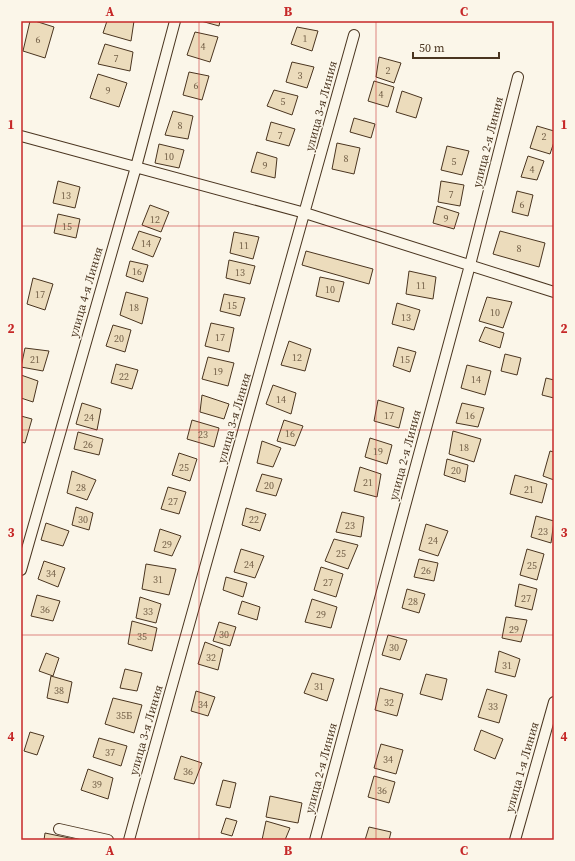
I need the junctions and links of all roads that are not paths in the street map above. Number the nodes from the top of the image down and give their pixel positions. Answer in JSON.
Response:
{"nodes":[{"id":1,"x":174,"y":21,"type":"edge"},
{"id":2,"x":354,"y":36,"type":"dead end"},
{"id":3,"x":518,"y":77,"type":"dead end"},
{"id":4,"x":21,"y":136,"type":"edge"},
{"id":5,"x":136,"y":167,"type":"junction"},
{"id":6,"x":305,"y":213,"type":"junction"},
{"id":7,"x":470,"y":265,"type":"junction"},
{"id":8,"x":554,"y":292,"type":"edge"},
{"id":9,"x":21,"y":570,"type":"edge"},
{"id":10,"x":554,"y":702,"type":"edge"},
{"id":11,"x":59,"y":829,"type":"dead end"},
{"id":12,"x":108,"y":840,"type":"edge"},
{"id":13,"x":129,"y":840,"type":"edge"},
{"id":14,"x":315,"y":840,"type":"edge"},
{"id":15,"x":515,"y":840,"type":"edge"}],
"edges":[{"from":1,"to":5,"type":"street","name":"улица 4-я Линия"},
{"from":2,"to":6,"type":"street","name":"улица 3-я Линия"},
{"from":3,"to":7,"type":"street","name":"улица 2-я Линия"},
{"from":4,"to":5,"type":"street"},
{"from":5,"to":6,"type":"street"},
{"from":5,"to":9,"type":"street","name":"улица 4-я Линия"},
{"from":6,"to":7,"type":"street"},
{"from":6,"to":13,"type":"street","name":"улица 3-я Линия"},
{"from":7,"to":8,"type":"street"},
{"from":7,"to":14,"type":"street","name":"улица 2-я Линия"},
{"from":10,"to":15,"type":"street","name":"улица 1-я Линия"},
{"from":11,"to":12,"type":"street"}]}
